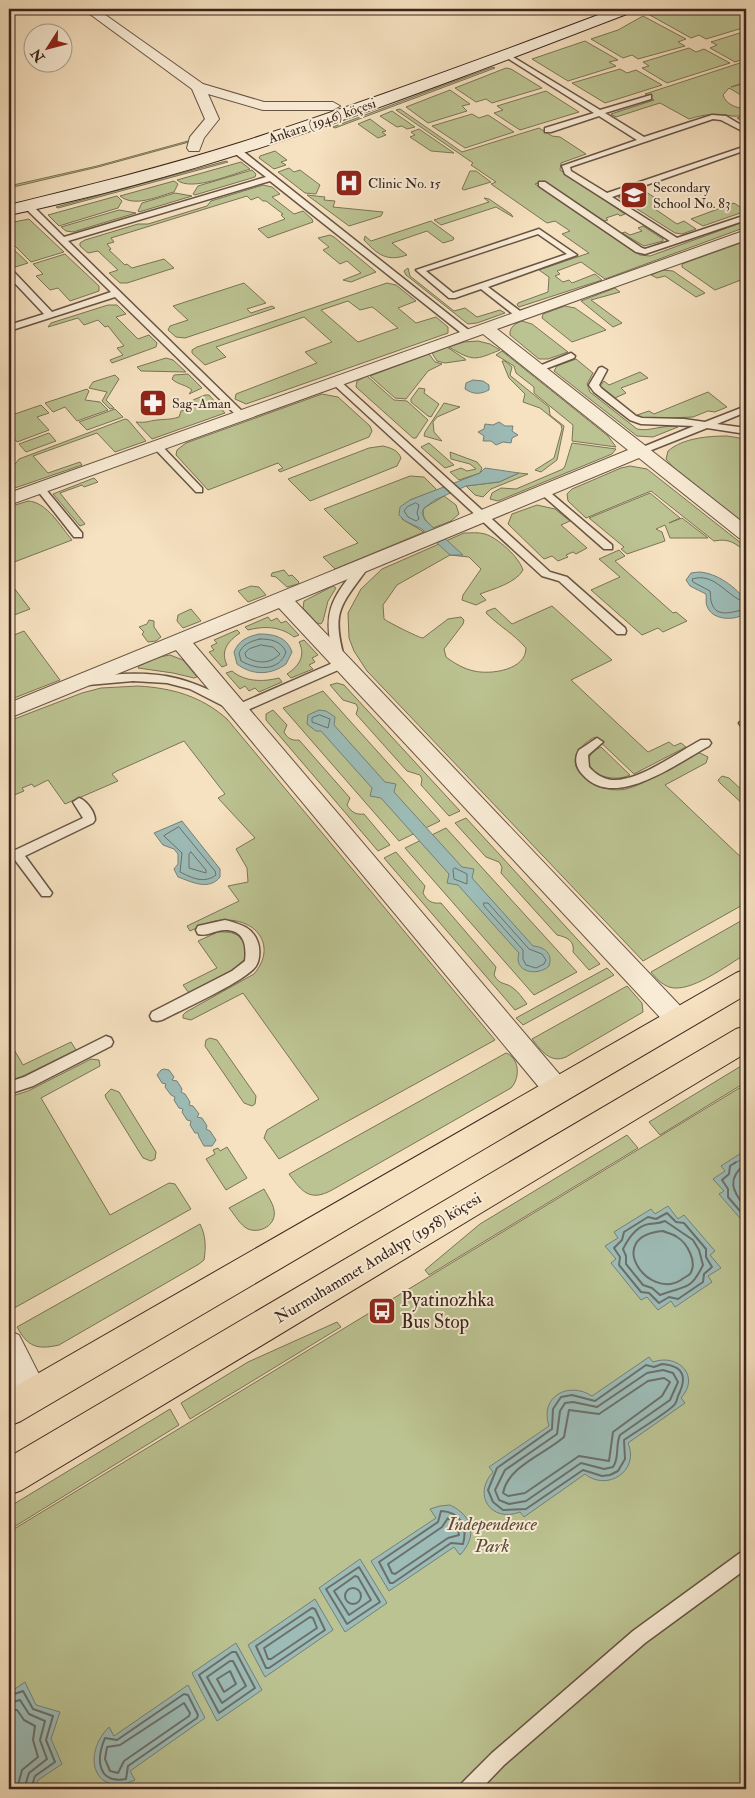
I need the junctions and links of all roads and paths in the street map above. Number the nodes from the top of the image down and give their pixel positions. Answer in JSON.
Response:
{"nodes":[{"id":1,"x":89,"y":9,"type":"edge"},
{"id":2,"x":590,"y":9,"type":"edge"},
{"id":3,"x":627,"y":9,"type":"edge"},
{"id":4,"x":506,"y":55,"type":"junction"},
{"id":5,"x":198,"y":86,"type":"junction"},
{"id":6,"x":648,"y":97,"type":"dead end"},
{"id":7,"x":333,"y":106,"type":"junction"},
{"id":8,"x":601,"y":113,"type":"junction"},
{"id":9,"x":548,"y":130,"type":"dead end"},
{"id":10,"x":746,"y":131,"type":"edge"},
{"id":11,"x":643,"y":140,"type":"junction"},
{"id":12,"x":194,"y":148,"type":"junction"},
{"id":13,"x":746,"y":148,"type":"edge"},
{"id":14,"x":236,"y":150,"type":"junction"},
{"id":15,"x":272,"y":178,"type":"junction"},
{"id":16,"x":542,"y":184,"type":"dead end"},
{"id":17,"x":9,"y":196,"type":"edge"},
{"id":18,"x":607,"y":196,"type":"junction"},
{"id":19,"x":28,"y":206,"type":"junction"},
{"id":20,"x":9,"y":210,"type":"edge"},
{"id":21,"x":746,"y":217,"type":"edge"},
{"id":22,"x":746,"y":235,"type":"edge"},
{"id":23,"x":63,"y":240,"type":"junction"},
{"id":24,"x":677,"y":242,"type":"junction"},
{"id":25,"x":9,"y":274,"type":"edge"},
{"id":26,"x":482,"y":286,"type":"junction"},
{"id":27,"x":118,"y":293,"type":"junction"},
{"id":28,"x":50,"y":315,"type":"junction"},
{"id":29,"x":9,"y":316,"type":"edge"},
{"id":30,"x":521,"y":316,"type":"junction"},
{"id":31,"x":13,"y":327,"type":"edge"},
{"id":32,"x":486,"y":328,"type":"junction"},
{"id":33,"x":468,"y":334,"type":"junction"},
{"id":34,"x":571,"y":356,"type":"dead end"},
{"id":35,"x":537,"y":369,"type":"junction"},
{"id":36,"x":602,"y":370,"type":"dead end"},
{"id":37,"x":336,"y":382,"type":"junction"},
{"id":38,"x":746,"y":409,"type":"edge"},
{"id":39,"x":241,"y":415,"type":"junction"},
{"id":40,"x":706,"y":425,"type":"junction"},
{"id":41,"x":746,"y":431,"type":"edge"},
{"id":42,"x":157,"y":446,"type":"junction"},
{"id":43,"x":641,"y":451,"type":"junction"},
{"id":44,"x":40,"y":488,"type":"junction"},
{"id":45,"x":199,"y":490,"type":"dead end"},
{"id":46,"x":543,"y":491,"type":"junction"},
{"id":47,"x":9,"y":500,"type":"edge"},
{"id":48,"x":482,"y":516,"type":"junction"},
{"id":49,"x":746,"y":534,"type":"edge"},
{"id":50,"x":78,"y":535,"type":"dead end"},
{"id":51,"x":608,"y":546,"type":"dead end"},
{"id":52,"x":365,"y":565,"type":"junction"},
{"id":53,"x":282,"y":599,"type":"junction"},
{"id":54,"x":621,"y":631,"type":"dead end"},
{"id":55,"x":180,"y":641,"type":"junction"},
{"id":56,"x":341,"y":664,"type":"junction"},
{"id":57,"x":81,"y":682,"type":"junction"},
{"id":58,"x":239,"y":709,"type":"junction"},
{"id":59,"x":9,"y":711,"type":"edge"},
{"id":60,"x":597,"y":742,"type":"dead end"},
{"id":61,"x":705,"y":743,"type":"dead end"},
{"id":62,"x":79,"y":802,"type":"dead end"},
{"id":63,"x":13,"y":856,"type":"edge"},
{"id":64,"x":46,"y":893,"type":"dead end"},
{"id":65,"x":202,"y":930,"type":"dead end"},
{"id":66,"x":746,"y":981,"type":"edge"},
{"id":67,"x":158,"y":1016,"type":"dead end"},
{"id":68,"x":678,"y":1020,"type":"junction"},
{"id":69,"x":746,"y":1038,"type":"edge"},
{"id":70,"x":106,"y":1042,"type":"dead end"},
{"id":71,"x":9,"y":1088,"type":"edge"},
{"id":72,"x":557,"y":1090,"type":"junction"},
{"id":73,"x":9,"y":1345,"type":"edge"},
{"id":74,"x":21,"y":1401,"type":"edge"},
{"id":75,"x":9,"y":1477,"type":"edge"},
{"id":76,"x":746,"y":1559,"type":"edge"},
{"id":77,"x":468,"y":1789,"type":"edge"}],
"edges":[{"from":1,"to":5,"type":"street"},
{"from":2,"to":7,"type":"main road","name":"Ankara (1946) köçesi"},
{"from":3,"to":4,"type":"main road","name":"Ankara (1946) köçesi"},
{"from":4,"to":8,"type":"lane"},
{"from":4,"to":14,"type":"main road","name":"Ankara (1946) köçesi"},
{"from":5,"to":7,"type":"street"},
{"from":5,"to":12,"type":"street"},
{"from":6,"to":8,"type":"lane"},
{"from":7,"to":12,"type":"main road","name":"Ankara (1946) köçesi"},
{"from":8,"to":9,"type":"lane"},
{"from":8,"to":11,"type":"lane"},
{"from":10,"to":11,"type":"lane"},
{"from":11,"to":18,"type":"lane"},
{"from":12,"to":17,"type":"main road","name":"Ankara (1946) köçesi"},
{"from":13,"to":18,"type":"lane"},
{"from":14,"to":15,"type":"lane"},
{"from":14,"to":19,"type":"main road","name":"Ankara (1946) köçesi"},
{"from":15,"to":23,"type":"lane"},
{"from":15,"to":33,"type":"lane"},
{"from":16,"to":24,"type":"lane"},
{"from":18,"to":24,"type":"lane"},
{"from":19,"to":20,"type":"main road","name":"Ankara (1946) köçesi"},
{"from":19,"to":23,"type":"lane"},
{"from":21,"to":24,"type":"lane"},
{"from":22,"to":30,"type":"street"},
{"from":23,"to":27,"type":"lane"},
{"from":25,"to":28,"type":"lane"},
{"from":26,"to":26,"type":"lane"},
{"from":26,"to":30,"type":"lane"},
{"from":27,"to":28,"type":"lane"},
{"from":27,"to":39,"type":"lane"},
{"from":28,"to":31,"type":"lane"},
{"from":29,"to":31,"type":"lane"},
{"from":30,"to":32,"type":"street"},
{"from":32,"to":33,"type":"street"},
{"from":32,"to":35,"type":"street"},
{"from":33,"to":37,"type":"street"},
{"from":34,"to":35,"type":"lane"},
{"from":35,"to":43,"type":"street"},
{"from":36,"to":40,"type":"lane"},
{"from":37,"to":39,"type":"street"},
{"from":37,"to":48,"type":"lane"},
{"from":38,"to":40,"type":"lane"},
{"from":39,"to":42,"type":"street"},
{"from":40,"to":41,"type":"lane"},
{"from":40,"to":43,"type":"lane"},
{"from":42,"to":44,"type":"street"},
{"from":42,"to":45,"type":"lane"},
{"from":43,"to":46,"type":"street"},
{"from":43,"to":49,"type":"street"},
{"from":44,"to":47,"type":"street"},
{"from":44,"to":50,"type":"lane"},
{"from":46,"to":48,"type":"street"},
{"from":46,"to":51,"type":"lane"},
{"from":48,"to":52,"type":"street"},
{"from":48,"to":54,"type":"lane"},
{"from":52,"to":53,"type":"street"},
{"from":52,"to":56,"type":"lane"},
{"from":53,"to":55,"type":"street"},
{"from":53,"to":56,"type":"street"},
{"from":55,"to":57,"type":"street"},
{"from":55,"to":58,"type":"street"},
{"from":56,"to":58,"type":"lane"},
{"from":56,"to":68,"type":"street"},
{"from":57,"to":58,"type":"lane"},
{"from":57,"to":59,"type":"street"},
{"from":58,"to":72,"type":"street"},
{"from":60,"to":61,"type":"lane"},
{"from":62,"to":63,"type":"lane"},
{"from":63,"to":64,"type":"lane"},
{"from":65,"to":67,"type":"lane"},
{"from":66,"to":68,"type":"main road"},
{"from":68,"to":72,"type":"main road"},
{"from":69,"to":75,"type":"main road","name":"Nurmuhammet Andalyp (1958) köçesi"},
{"from":70,"to":71,"type":"lane"},
{"from":72,"to":74,"type":"main road"},
{"from":73,"to":74,"type":"street"},
{"from":76,"to":77,"type":"lane"}]}
